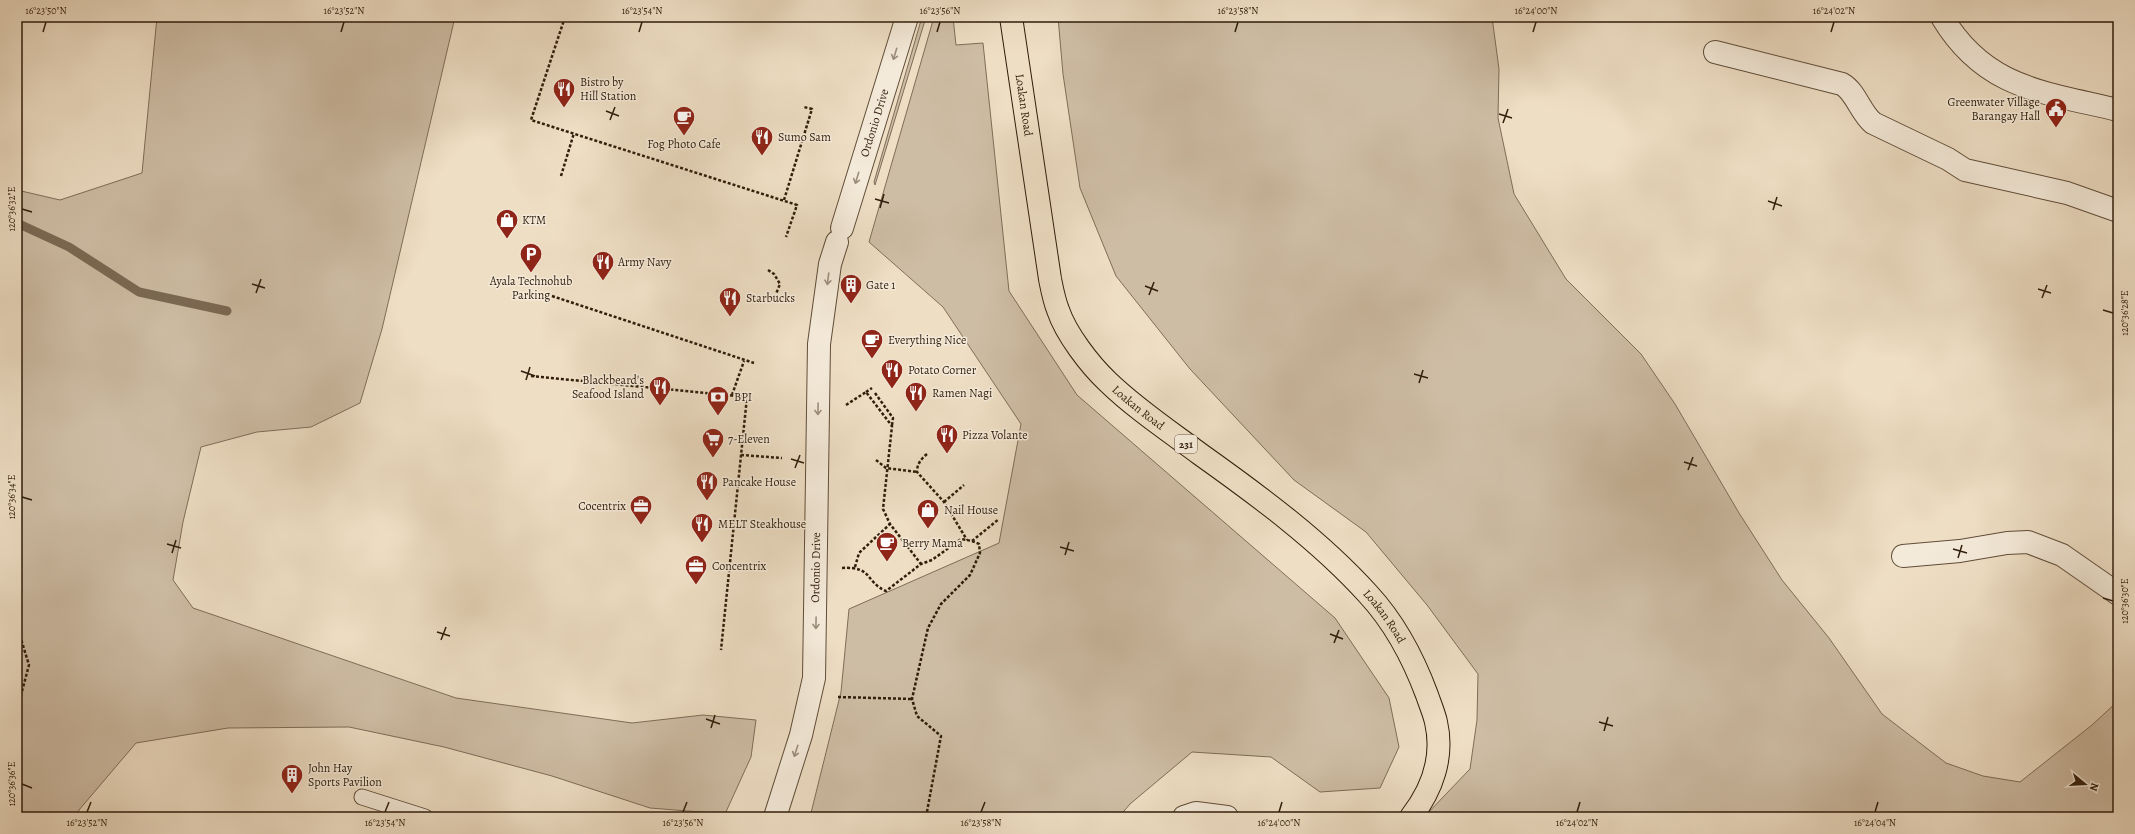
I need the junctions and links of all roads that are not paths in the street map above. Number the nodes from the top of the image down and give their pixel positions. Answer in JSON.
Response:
{"nodes":[{"id":1,"x":907,"y":17,"type":"edge"},
{"id":2,"x":1011,"y":17,"type":"edge"},
{"id":3,"x":1942,"y":17,"type":"edge"},
{"id":4,"x":1715,"y":52,"type":"dead end"},
{"id":5,"x":2118,"y":110,"type":"edge"},
{"id":6,"x":2118,"y":211,"type":"edge"},
{"id":7,"x":1903,"y":556,"type":"dead end"},
{"id":8,"x":2118,"y":594,"type":"edge"},
{"id":9,"x":362,"y":797,"type":"dead end"},
{"id":10,"x":425,"y":817,"type":"edge"},
{"id":11,"x":775,"y":817,"type":"edge"},
{"id":12,"x":1184,"y":817,"type":"edge"},
{"id":13,"x":1226,"y":817,"type":"edge"},
{"id":14,"x":1411,"y":817,"type":"edge"}],
"edges":[{"from":1,"to":11,"type":"street","name":"Ordonio Drive","one_way":true},
{"from":2,"to":14,"type":"main road","name":"Loakan Road","number":"231"},
{"from":3,"to":5,"type":"street"},
{"from":4,"to":6,"type":"street"},
{"from":7,"to":8,"type":"street"},
{"from":9,"to":10,"type":"lane"},
{"from":12,"to":13,"type":"street"}]}
